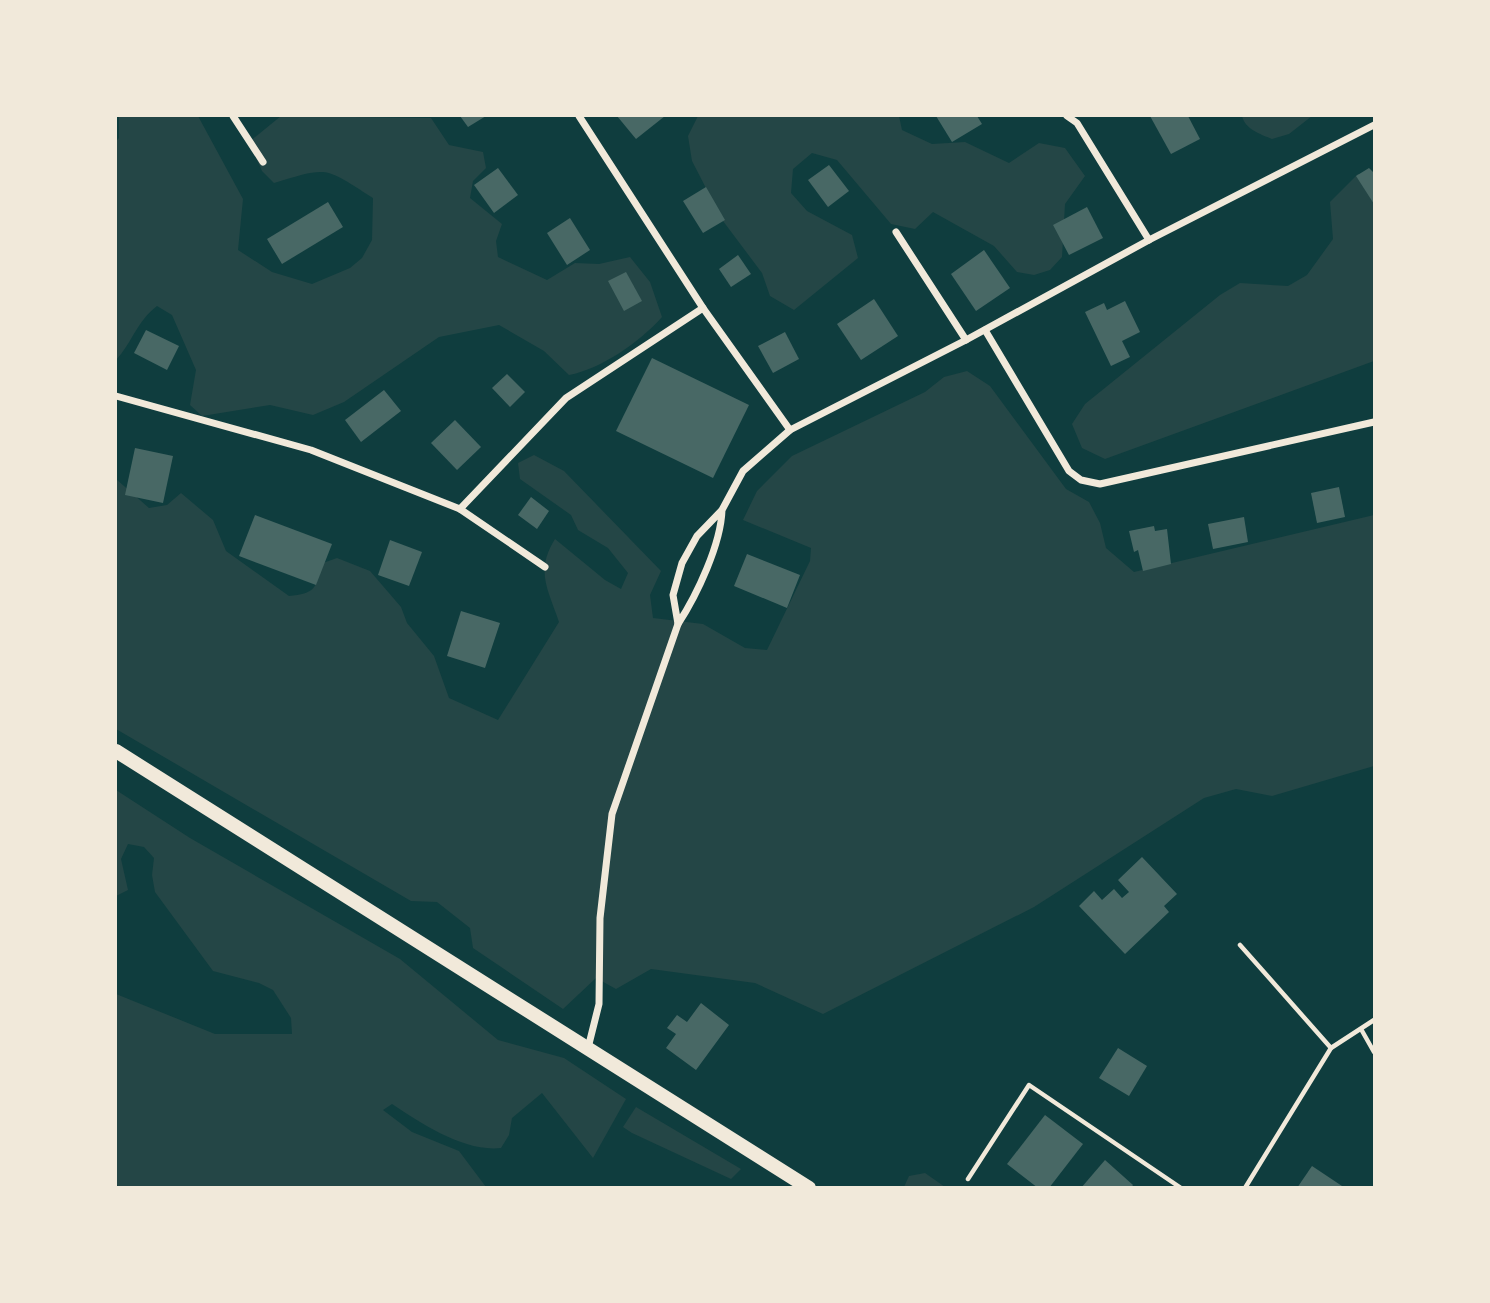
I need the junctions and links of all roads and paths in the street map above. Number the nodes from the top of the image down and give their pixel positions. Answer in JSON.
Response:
{"nodes":[{"id":1,"x":233,"y":116,"type":"edge"},
{"id":2,"x":579,"y":116,"type":"edge"},
{"id":3,"x":1067,"y":116,"type":"edge"},
{"id":4,"x":1374,"y":125,"type":"edge"},
{"id":5,"x":263,"y":162,"type":"dead end"},
{"id":6,"x":896,"y":232,"type":"dead end"},
{"id":7,"x":1149,"y":240,"type":"junction"},
{"id":8,"x":703,"y":308,"type":"junction"},
{"id":9,"x":985,"y":330,"type":"junction"},
{"id":10,"x":966,"y":340,"type":"junction"},
{"id":11,"x":116,"y":396,"type":"edge"},
{"id":12,"x":1374,"y":422,"type":"edge"},
{"id":13,"x":790,"y":430,"type":"junction"},
{"id":14,"x":460,"y":509,"type":"junction"},
{"id":15,"x":722,"y":510,"type":"junction"},
{"id":16,"x":545,"y":567,"type":"dead end"},
{"id":17,"x":678,"y":624,"type":"junction"},
{"id":18,"x":116,"y":751,"type":"edge"},
{"id":19,"x":1240,"y":945,"type":"dead end"},
{"id":20,"x":1374,"y":1020,"type":"edge"},
{"id":21,"x":1361,"y":1029,"type":"junction"},
{"id":22,"x":589,"y":1048,"type":"junction"},
{"id":23,"x":1331,"y":1048,"type":"junction"},
{"id":24,"x":1374,"y":1052,"type":"edge"},
{"id":25,"x":968,"y":1179,"type":"dead end"},
{"id":26,"x":809,"y":1188,"type":"edge"},
{"id":27,"x":1181,"y":1188,"type":"edge"},
{"id":28,"x":1245,"y":1188,"type":"edge"}],
"edges":[{"from":1,"to":5,"type":"street"},
{"from":2,"to":8,"type":"street"},
{"from":3,"to":7,"type":"street"},
{"from":4,"to":7,"type":"street"},
{"from":6,"to":10,"type":"street"},
{"from":7,"to":9,"type":"street"},
{"from":8,"to":13,"type":"street"},
{"from":8,"to":14,"type":"street"},
{"from":9,"to":10,"type":"street"},
{"from":9,"to":12,"type":"street"},
{"from":10,"to":13,"type":"street"},
{"from":11,"to":14,"type":"street"},
{"from":13,"to":15,"type":"street"},
{"from":14,"to":16,"type":"street"},
{"from":15,"to":17,"type":"street"},
{"from":15,"to":17,"type":"street"},
{"from":17,"to":22,"type":"street"},
{"from":18,"to":22,"type":"main road"},
{"from":19,"to":23,"type":"lane"},
{"from":20,"to":21,"type":"lane"},
{"from":21,"to":23,"type":"lane"},
{"from":21,"to":24,"type":"lane"},
{"from":22,"to":26,"type":"main road"},
{"from":23,"to":28,"type":"lane"},
{"from":25,"to":27,"type":"lane"}]}
